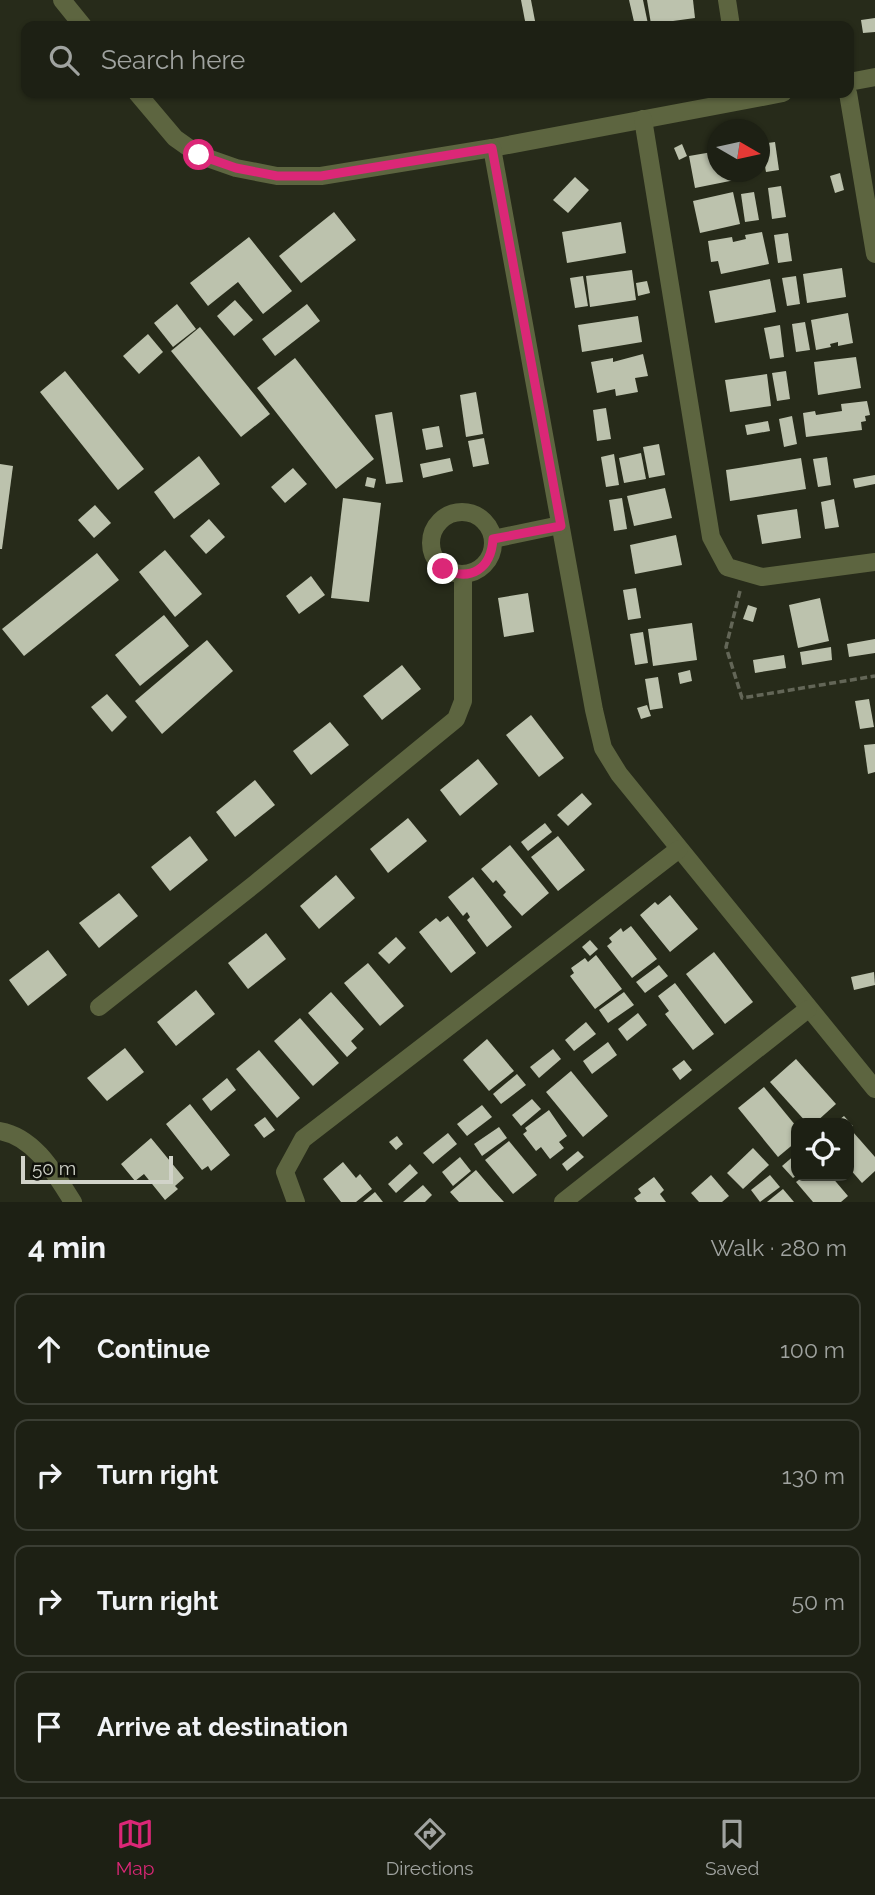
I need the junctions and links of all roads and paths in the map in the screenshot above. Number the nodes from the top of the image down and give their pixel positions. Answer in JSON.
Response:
{"nodes":[{"id":1,"x":62,"y":0,"type":"edge"},
{"id":2,"x":727,"y":0,"type":"edge"},
{"id":3,"x":79,"y":21,"type":"edge"},
{"id":4,"x":730,"y":21,"type":"edge"},
{"id":5,"x":875,"y":77,"type":"edge"},
{"id":6,"x":854,"y":81,"type":"edge"},
{"id":7,"x":140,"y":98,"type":"edge"},
{"id":8,"x":735,"y":98,"type":"edge"},
{"id":9,"x":849,"y":98,"type":"edge"},
{"id":10,"x":643,"y":119,"type":"junction"},
{"id":11,"x":492,"y":148,"type":"junction"},
{"id":12,"x":875,"y":254,"type":"edge"},
{"id":13,"x":561,"y":526,"type":"junction"},
{"id":14,"x":493,"y":539,"type":"junction"},
{"id":15,"x":875,"y":562,"type":"edge"},
{"id":16,"x":745,"y":572,"type":"junction"},
{"id":17,"x":463,"y":574,"type":"junction"},
{"id":18,"x":875,"y":676,"type":"edge"},
{"id":19,"x":679,"y":849,"type":"junction"},
{"id":20,"x":99,"y":1007,"type":"dead end"},
{"id":21,"x":807,"y":1009,"type":"junction"},
{"id":22,"x":875,"y":1089,"type":"edge"},
{"id":23,"x":0,"y":1131,"type":"edge"},
{"id":24,"x":73,"y":1202,"type":"edge"},
{"id":25,"x":296,"y":1202,"type":"edge"},
{"id":26,"x":563,"y":1202,"type":"edge"}],
"edges":[{"from":1,"to":3,"type":"street"},
{"from":2,"to":4,"type":"street"},
{"from":5,"to":6,"type":"street"},
{"from":7,"to":11,"type":"street"},
{"from":8,"to":10,"type":"street"},
{"from":9,"to":12,"type":"street"},
{"from":10,"to":11,"type":"street"},
{"from":10,"to":16,"type":"street"},
{"from":11,"to":13,"type":"street"},
{"from":13,"to":14,"type":"street"},
{"from":13,"to":19,"type":"street"},
{"from":14,"to":17,"type":"street"},
{"from":14,"to":17,"type":"street"},
{"from":15,"to":16,"type":"street"},
{"from":16,"to":18,"type":"path"},
{"from":17,"to":20,"type":"street"},
{"from":19,"to":21,"type":"street"},
{"from":19,"to":25,"type":"street"},
{"from":21,"to":22,"type":"street"},
{"from":21,"to":26,"type":"street"},
{"from":23,"to":24,"type":"street"}]}
